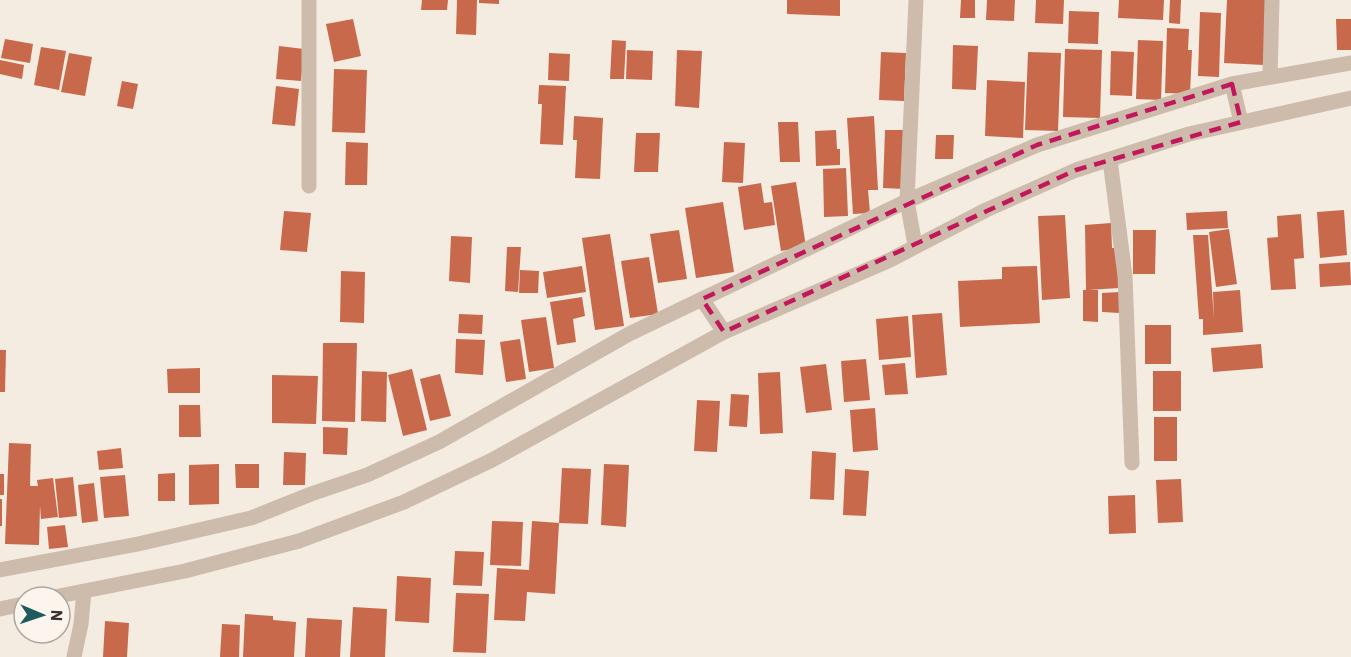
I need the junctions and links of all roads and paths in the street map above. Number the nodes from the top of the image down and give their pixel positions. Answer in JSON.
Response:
{"nodes":[{"id":1,"x":309,"y":0,"type":"edge"},
{"id":2,"x":916,"y":0,"type":"edge"},
{"id":3,"x":1272,"y":0,"type":"edge"},
{"id":4,"x":1351,"y":63,"type":"edge"},
{"id":5,"x":1270,"y":77,"type":"junction"},
{"id":6,"x":1232,"y":84,"type":"junction"},
{"id":7,"x":1351,"y":98,"type":"edge"},
{"id":8,"x":1241,"y":122,"type":"junction"},
{"id":9,"x":1110,"y":160,"type":"junction"},
{"id":10,"x":309,"y":186,"type":"dead end"},
{"id":11,"x":908,"y":205,"type":"junction"},
{"id":12,"x":915,"y":238,"type":"junction"},
{"id":13,"x":702,"y":299,"type":"junction"},
{"id":14,"x":724,"y":332,"type":"junction"},
{"id":15,"x":1132,"y":463,"type":"dead end"},
{"id":16,"x":0,"y":570,"type":"edge"},
{"id":17,"x":84,"y":591,"type":"junction"},
{"id":18,"x":72,"y":593,"type":"edge"},
{"id":19,"x":74,"y":657,"type":"edge"}],
"edges":[{"from":1,"to":10,"type":"street"},
{"from":2,"to":11,"type":"street"},
{"from":3,"to":5,"type":"street"},
{"from":4,"to":5,"type":"street"},
{"from":5,"to":6,"type":"street"},
{"from":6,"to":8,"type":"street"},
{"from":6,"to":11,"type":"street"},
{"from":7,"to":8,"type":"street"},
{"from":8,"to":9,"type":"street"},
{"from":9,"to":12,"type":"street"},
{"from":9,"to":15,"type":"street"},
{"from":11,"to":12,"type":"street"},
{"from":11,"to":13,"type":"street"},
{"from":12,"to":14,"type":"street"},
{"from":13,"to":14,"type":"street"},
{"from":13,"to":16,"type":"street"},
{"from":14,"to":17,"type":"street"},
{"from":17,"to":18,"type":"street"},
{"from":17,"to":19,"type":"street"}]}
